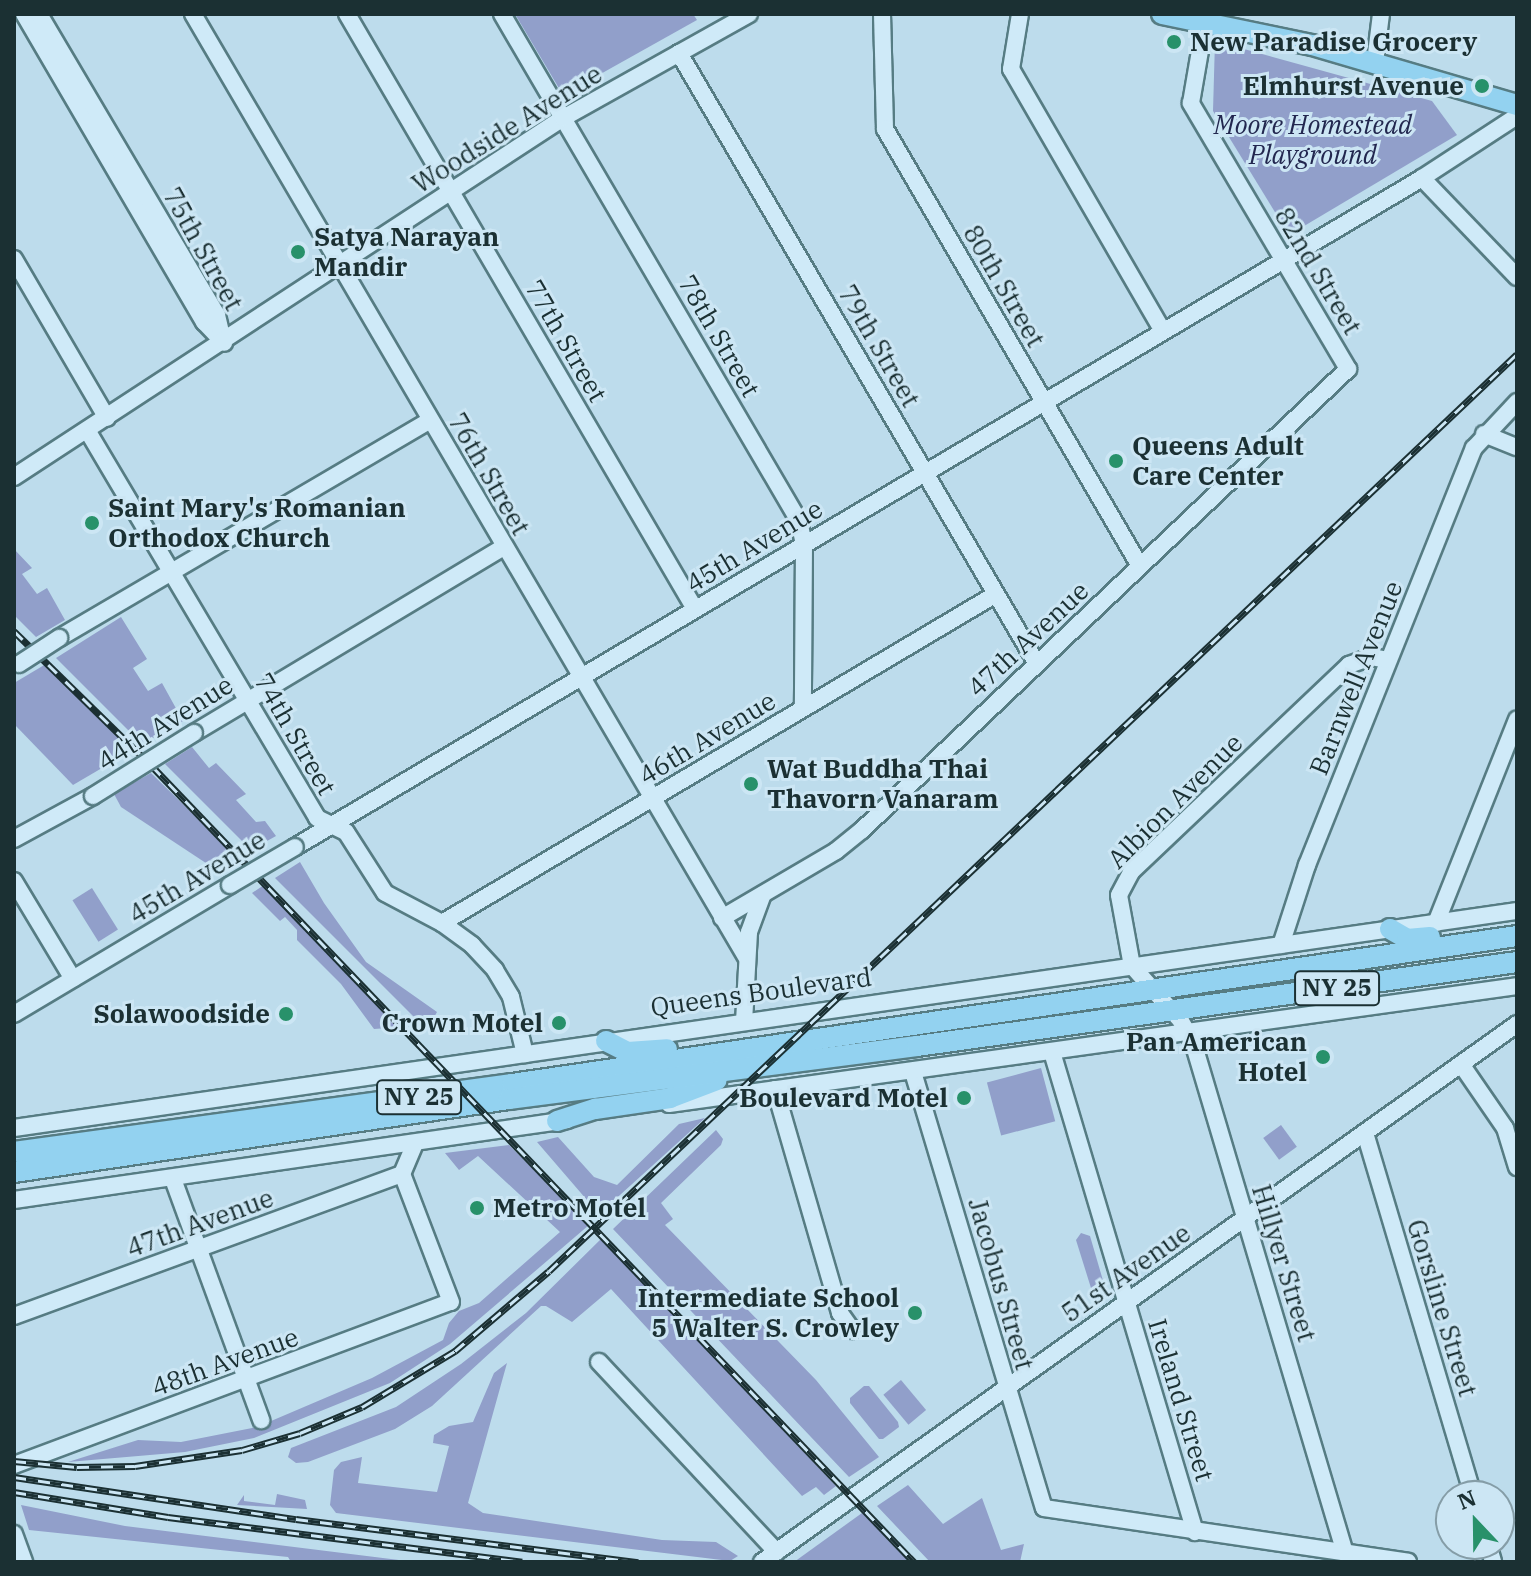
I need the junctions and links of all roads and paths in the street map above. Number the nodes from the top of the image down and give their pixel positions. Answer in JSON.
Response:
{"nodes":[{"id":1,"x":24,"y":14,"type":"edge"},
{"id":2,"x":39,"y":14,"type":"edge"},
{"id":3,"x":193,"y":14,"type":"edge"},
{"id":4,"x":347,"y":14,"type":"edge"},
{"id":5,"x":502,"y":14,"type":"edge"},
{"id":6,"x":749,"y":14,"type":"edge"},
{"id":7,"x":882,"y":14,"type":"edge"},
{"id":8,"x":1020,"y":14,"type":"edge"},
{"id":9,"x":1162,"y":14,"type":"edge"},
{"id":10,"x":1381,"y":14,"type":"edge"},
{"id":11,"x":1205,"y":22,"type":"junction"},
{"id":12,"x":1242,"y":22,"type":"edge"},
{"id":13,"x":679,"y":53,"type":"junction"},
{"id":14,"x":1375,"y":62,"type":"junction"},
{"id":15,"x":1517,"y":105,"type":"edge"},
{"id":16,"x":1517,"y":116,"type":"edge"},
{"id":17,"x":563,"y":118,"type":"junction"},
{"id":18,"x":1422,"y":178,"type":"junction"},
{"id":19,"x":451,"y":191,"type":"junction"},
{"id":20,"x":14,"y":259,"type":"edge"},
{"id":21,"x":1284,"y":261,"type":"junction"},
{"id":22,"x":340,"y":267,"type":"junction"},
{"id":23,"x":1517,"y":277,"type":"edge"},
{"id":24,"x":1163,"y":331,"type":"junction"},
{"id":25,"x":224,"y":343,"type":"junction"},
{"id":26,"x":1348,"y":369,"type":"joint"},
{"id":27,"x":1045,"y":402,"type":"junction"},
{"id":28,"x":1517,"y":402,"type":"edge"},
{"id":29,"x":107,"y":418,"type":"junction"},
{"id":30,"x":430,"y":420,"type":"junction"},
{"id":31,"x":87,"y":430,"type":"junction"},
{"id":32,"x":1484,"y":434,"type":"junction"},
{"id":33,"x":1517,"y":447,"type":"edge"},
{"id":34,"x":925,"y":473,"type":"junction"},
{"id":35,"x":14,"y":477,"type":"edge"},
{"id":36,"x":804,"y":545,"type":"junction"},
{"id":37,"x":504,"y":547,"type":"junction"},
{"id":38,"x":1140,"y":566,"type":"junction"},
{"id":39,"x":172,"y":573,"type":"junction"},
{"id":40,"x":996,"y":594,"type":"junction"},
{"id":41,"x":695,"y":609,"type":"junction"},
{"id":42,"x":1388,"y":660,"type":"junction"},
{"id":43,"x":1037,"y":664,"type":"junction"},
{"id":44,"x":16,"y":665,"type":"edge"},
{"id":45,"x":581,"y":677,"type":"junction"},
{"id":46,"x":248,"y":700,"type":"junction"},
{"id":47,"x":803,"y":708,"type":"junction"},
{"id":48,"x":1517,"y":719,"type":"edge"},
{"id":49,"x":652,"y":799,"type":"junction"},
{"id":50,"x":332,"y":825,"type":"junction"},
{"id":51,"x":14,"y":839,"type":"edge"},
{"id":52,"x":14,"y":881,"type":"edge"},
{"id":53,"x":763,"y":894,"type":"junction"},
{"id":54,"x":1517,"y":911,"type":"edge"},
{"id":55,"x":722,"y":918,"type":"junction"},
{"id":56,"x":442,"y":923,"type":"junction"},
{"id":57,"x":1436,"y":923,"type":"junction"},
{"id":58,"x":1390,"y":929,"type":"junction"},
{"id":59,"x":1510,"y":937,"type":"edge"},
{"id":60,"x":1281,"y":945,"type":"junction"},
{"id":61,"x":746,"y":957,"type":"junction"},
{"id":62,"x":1517,"y":962,"type":"edge"},
{"id":63,"x":1132,"y":966,"type":"junction"},
{"id":64,"x":73,"y":979,"type":"junction"},
{"id":65,"x":1517,"y":986,"type":"edge"},
{"id":66,"x":1159,"y":999,"type":"junction"},
{"id":67,"x":14,"y":1014,"type":"edge"},
{"id":68,"x":744,"y":1022,"type":"junction"},
{"id":69,"x":1517,"y":1024,"type":"edge"},
{"id":70,"x":1189,"y":1033,"type":"junction"},
{"id":71,"x":823,"y":1036,"type":"junction"},
{"id":72,"x":606,"y":1041,"type":"junction"},
{"id":73,"x":1052,"y":1052,"type":"junction"},
{"id":74,"x":525,"y":1054,"type":"junction"},
{"id":75,"x":1461,"y":1064,"type":"junction"},
{"id":76,"x":775,"y":1065,"type":"junction"},
{"id":77,"x":913,"y":1072,"type":"junction"},
{"id":78,"x":775,"y":1089,"type":"junction"},
{"id":79,"x":557,"y":1121,"type":"junction"},
{"id":80,"x":14,"y":1128,"type":"edge"},
{"id":81,"x":1365,"y":1133,"type":"junction"},
{"id":82,"x":415,"y":1144,"type":"junction"},
{"id":83,"x":370,"y":1150,"type":"junction"},
{"id":84,"x":14,"y":1152,"type":"edge"},
{"id":85,"x":1517,"y":1167,"type":"edge"},
{"id":86,"x":14,"y":1172,"type":"edge"},
{"id":87,"x":397,"y":1175,"type":"junction"},
{"id":88,"x":173,"y":1179,"type":"junction"},
{"id":89,"x":14,"y":1200,"type":"edge"},
{"id":90,"x":1245,"y":1218,"type":"junction"},
{"id":91,"x":198,"y":1249,"type":"junction"},
{"id":92,"x":1126,"y":1302,"type":"junction"},
{"id":93,"x":14,"y":1316,"type":"edge"},
{"id":94,"x":852,"y":1330,"type":"dead end"},
{"id":95,"x":599,"y":1362,"type":"dead end"},
{"id":96,"x":246,"y":1380,"type":"junction"},
{"id":97,"x":1006,"y":1387,"type":"junction"},
{"id":98,"x":261,"y":1420,"type":"dead end"},
{"id":99,"x":14,"y":1465,"type":"edge"},
{"id":100,"x":1468,"y":1480,"type":"edge"},
{"id":101,"x":1195,"y":1532,"type":"junction"},
{"id":102,"x":14,"y":1534,"type":"edge"},
{"id":103,"x":777,"y":1552,"type":"junction"},
{"id":104,"x":1345,"y":1553,"type":"junction"},
{"id":105,"x":24,"y":1562,"type":"edge"},
{"id":106,"x":762,"y":1562,"type":"edge"},
{"id":107,"x":1408,"y":1562,"type":"edge"}],
"edges":[{"from":1,"to":25,"type":"street","name":"75th Street"},
{"from":2,"to":25,"type":"street","name":"75th Street"},
{"from":3,"to":22,"type":"street","name":"76th Street"},
{"from":4,"to":19,"type":"street","name":"77th Street"},
{"from":5,"to":17,"type":"street","name":"78th Street"},
{"from":6,"to":13,"type":"street","name":"Woodside Avenue"},
{"from":7,"to":27,"type":"street","name":"80th Street"},
{"from":8,"to":24,"type":"street"},
{"from":9,"to":11,"type":"main road"},
{"from":10,"to":14,"type":"street"},
{"from":11,"to":12,"type":"main road"},
{"from":11,"to":21,"type":"street","name":"82nd Street"},
{"from":12,"to":14,"type":"main road"},
{"from":13,"to":17,"type":"street","name":"Woodside Avenue"},
{"from":13,"to":34,"type":"street","name":"79th Street"},
{"from":14,"to":15,"type":"main road"},
{"from":16,"to":18,"type":"street","name":"45th Avenue"},
{"from":17,"to":19,"type":"street","name":"Woodside Avenue"},
{"from":17,"to":36,"type":"street","name":"78th Street"},
{"from":18,"to":21,"type":"street","name":"45th Avenue"},
{"from":18,"to":23,"type":"street"},
{"from":19,"to":22,"type":"street","name":"Woodside Avenue"},
{"from":19,"to":41,"type":"street","name":"77th Street"},
{"from":20,"to":29,"type":"street"},
{"from":21,"to":24,"type":"street","name":"45th Avenue"},
{"from":21,"to":26,"type":"street","name":"82nd Street"},
{"from":22,"to":25,"type":"street","name":"Woodside Avenue"},
{"from":22,"to":30,"type":"street","name":"76th Street"},
{"from":24,"to":27,"type":"street","name":"45th Avenue"},
{"from":25,"to":29,"type":"street","name":"Woodside Avenue"},
{"from":26,"to":38,"type":"street","name":"47th Avenue"},
{"from":27,"to":34,"type":"street","name":"45th Avenue"},
{"from":27,"to":38,"type":"street","name":"80th Street"},
{"from":28,"to":32,"type":"street","name":"Barnwell Avenue"},
{"from":29,"to":31,"type":"street","name":"Woodside Avenue"},
{"from":30,"to":37,"type":"street","name":"76th Street"},
{"from":30,"to":39,"type":"street"},
{"from":31,"to":35,"type":"street","name":"Woodside Avenue"},
{"from":31,"to":39,"type":"street","name":"74th Street"},
{"from":32,"to":33,"type":"street"},
{"from":32,"to":42,"type":"street","name":"Barnwell Avenue"},
{"from":34,"to":36,"type":"street","name":"45th Avenue"},
{"from":34,"to":40,"type":"street","name":"79th Street"},
{"from":36,"to":41,"type":"street","name":"45th Avenue"},
{"from":36,"to":47,"type":"street","name":"78th Street"},
{"from":37,"to":45,"type":"street","name":"76th Street"},
{"from":37,"to":46,"type":"street","name":"44th Avenue"},
{"from":38,"to":43,"type":"street","name":"47th Avenue"},
{"from":39,"to":44,"type":"street","bridge":true},
{"from":39,"to":46,"type":"street","name":"74th Street"},
{"from":40,"to":43,"type":"street","name":"79th Street"},
{"from":40,"to":47,"type":"street","name":"46th Avenue"},
{"from":41,"to":45,"type":"street","name":"45th Avenue"},
{"from":42,"to":60,"type":"street","name":"Barnwell Avenue"},
{"from":42,"to":63,"type":"street","name":"Albion Avenue"},
{"from":43,"to":53,"type":"street","name":"47th Avenue"},
{"from":45,"to":49,"type":"street","name":"76th Street"},
{"from":45,"to":50,"type":"street","name":"45th Avenue"},
{"from":46,"to":50,"type":"street","name":"74th Street"},
{"from":46,"to":51,"type":"street","name":"44th Avenue","bridge":true},
{"from":47,"to":49,"type":"street","name":"46th Avenue"},
{"from":48,"to":57,"type":"street"},
{"from":49,"to":55,"type":"street","name":"76th Street"},
{"from":49,"to":56,"type":"street","name":"46th Avenue"},
{"from":50,"to":56,"type":"street","name":"74th Street"},
{"from":50,"to":64,"type":"street","name":"45th Avenue","bridge":true},
{"from":52,"to":64,"type":"street"},
{"from":53,"to":55,"type":"street","name":"47th Avenue"},
{"from":53,"to":61,"type":"street"},
{"from":54,"to":57,"type":"street","name":"Queens Boulevard"},
{"from":55,"to":61,"type":"street","name":"76th Street"},
{"from":56,"to":74,"type":"street","name":"74th Street"},
{"from":57,"to":58,"type":"street","name":"Queens Boulevard"},
{"from":58,"to":59,"type":"main road"},
{"from":58,"to":60,"type":"street","name":"Queens Boulevard"},
{"from":59,"to":66,"type":"main road","name":"Queens Boulevard","number":"NY 25"},
{"from":60,"to":63,"type":"street","name":"Queens Boulevard"},
{"from":61,"to":68,"type":"street"},
{"from":62,"to":66,"type":"main road","name":"Queens Boulevard","number":"NY 25"},
{"from":63,"to":66,"type":"street","name":"Albion Avenue"},
{"from":63,"to":68,"type":"street","name":"Queens Boulevard"},
{"from":64,"to":67,"type":"street","name":"45th Avenue"},
{"from":65,"to":70,"type":"street"},
{"from":66,"to":70,"type":"street","name":"Hillyer Street"},
{"from":66,"to":71,"type":"main road","name":"Queens Boulevard","number":"NY 25"},
{"from":66,"to":76,"type":"main road","name":"Queens Boulevard","number":"NY 25"},
{"from":68,"to":72,"type":"street","name":"Queens Boulevard"},
{"from":69,"to":75,"type":"street","name":"51st Avenue"},
{"from":70,"to":73,"type":"street"},
{"from":70,"to":90,"type":"street","name":"Hillyer Street"},
{"from":71,"to":72,"type":"main road"},
{"from":71,"to":84,"type":"main road","name":"Queens Boulevard","number":"NY 25"},
{"from":72,"to":74,"type":"street","name":"Queens Boulevard"},
{"from":73,"to":77,"type":"street"},
{"from":73,"to":92,"type":"street","name":"Ireland Street"},
{"from":74,"to":80,"type":"street","name":"Queens Boulevard"},
{"from":75,"to":81,"type":"street","name":"51st Avenue"},
{"from":75,"to":85,"type":"street"},
{"from":76,"to":79,"type":"main road"},
{"from":76,"to":86,"type":"main road","name":"Queens Boulevard","number":"NY 25"},
{"from":77,"to":78,"type":"street"},
{"from":77,"to":97,"type":"street","name":"Jacobus Street"},
{"from":78,"to":79,"type":"street"},
{"from":78,"to":94,"type":"street"},
{"from":79,"to":82,"type":"street"},
{"from":81,"to":90,"type":"street","name":"51st Avenue"},
{"from":81,"to":100,"type":"street","name":"Gorsline Street"},
{"from":82,"to":83,"type":"street"},
{"from":82,"to":87,"type":"street"},
{"from":83,"to":87,"type":"street"},
{"from":83,"to":88,"type":"street"},
{"from":87,"to":91,"type":"street","name":"47th Avenue"},
{"from":87,"to":96,"type":"street","name":"48th Avenue"},
{"from":88,"to":89,"type":"street"},
{"from":88,"to":91,"type":"street"},
{"from":90,"to":92,"type":"street","name":"51st Avenue"},
{"from":90,"to":104,"type":"street","name":"Hillyer Street"},
{"from":91,"to":93,"type":"street","name":"47th Avenue"},
{"from":91,"to":96,"type":"street"},
{"from":92,"to":97,"type":"street","name":"51st Avenue"},
{"from":92,"to":101,"type":"street","name":"Ireland Street"},
{"from":95,"to":103,"type":"street"},
{"from":96,"to":98,"type":"street"},
{"from":96,"to":99,"type":"street","name":"48th Avenue"},
{"from":97,"to":101,"type":"street","name":"Jacobus Street"},
{"from":97,"to":103,"type":"street","name":"51st Avenue"},
{"from":101,"to":104,"type":"street"},
{"from":102,"to":105,"type":"street"},
{"from":103,"to":106,"type":"street","name":"51st Avenue"},
{"from":104,"to":107,"type":"street"}]}
